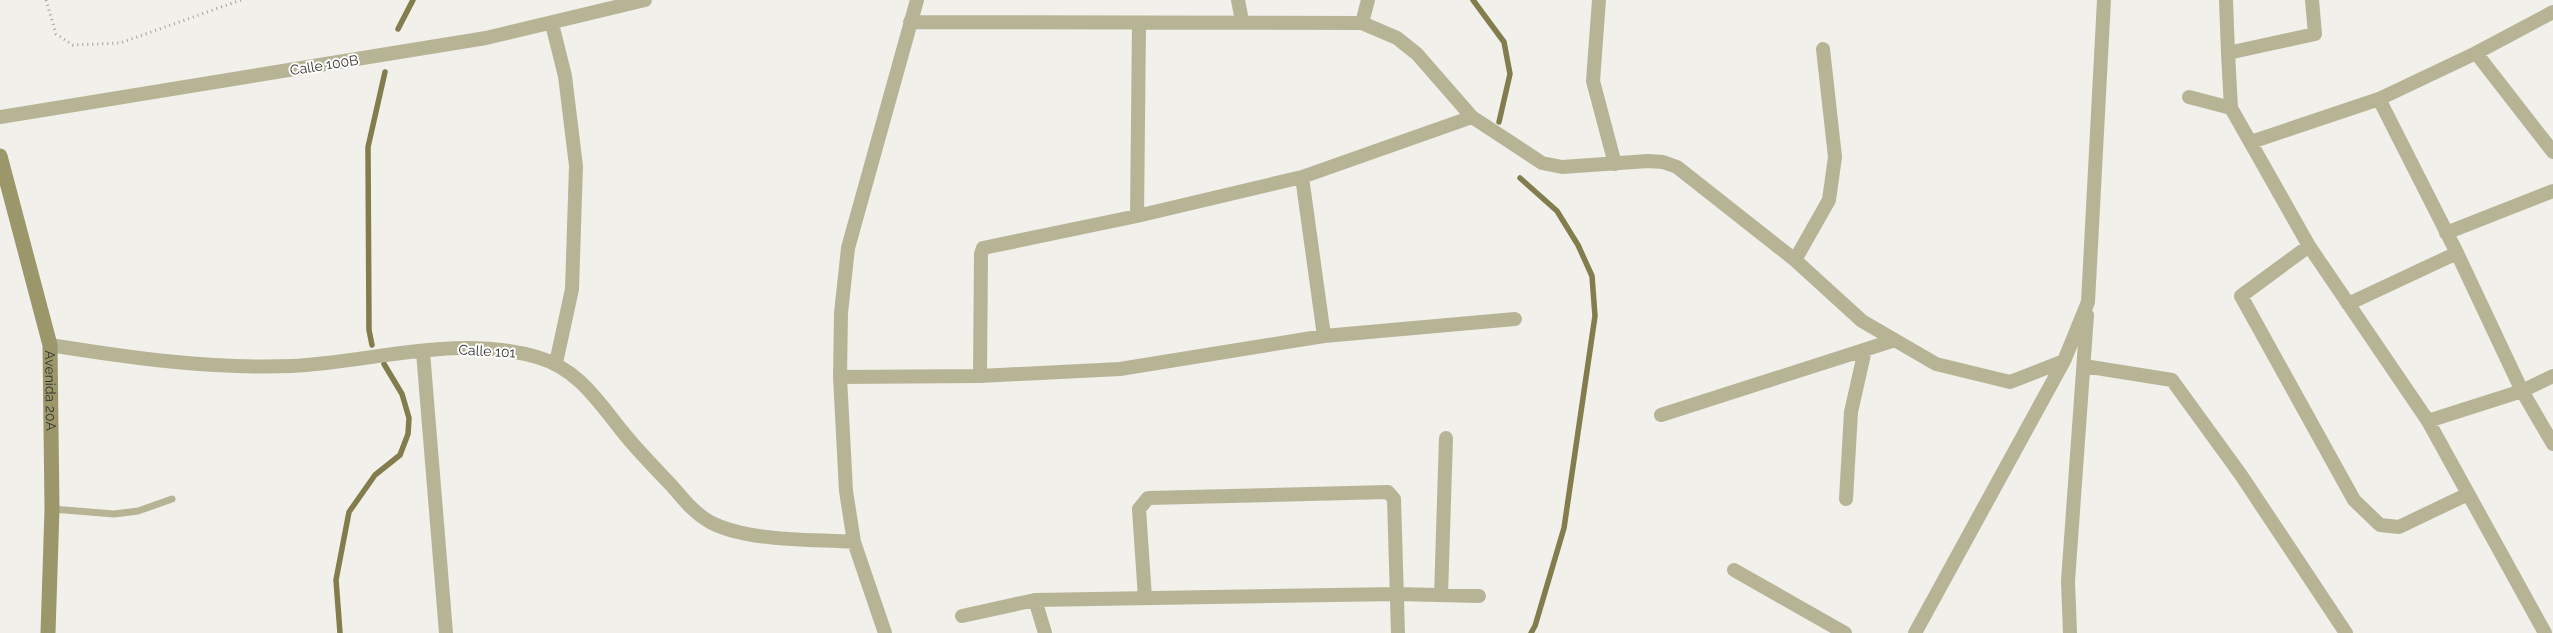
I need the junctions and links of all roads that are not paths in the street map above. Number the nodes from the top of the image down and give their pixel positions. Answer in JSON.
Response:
{"nodes":[{"id":1,"x":644,"y":0,"type":"edge"},
{"id":2,"x":916,"y":0,"type":"edge"},
{"id":3,"x":1238,"y":0,"type":"edge"},
{"id":4,"x":1368,"y":0,"type":"edge"},
{"id":5,"x":1599,"y":0,"type":"edge"},
{"id":6,"x":2104,"y":0,"type":"edge"},
{"id":7,"x":2226,"y":0,"type":"edge"},
{"id":8,"x":2312,"y":0,"type":"edge"},
{"id":9,"x":2553,"y":12,"type":"edge"},
{"id":10,"x":1242,"y":21,"type":"junction"},
{"id":11,"x":910,"y":22,"type":"junction"},
{"id":12,"x":1139,"y":23,"type":"junction"},
{"id":13,"x":1362,"y":23,"type":"junction"},
{"id":14,"x":552,"y":24,"type":"junction"},
{"id":15,"x":1823,"y":49,"type":"dead end"},
{"id":16,"x":2228,"y":53,"type":"junction"},
{"id":17,"x":2476,"y":53,"type":"junction"},
{"id":18,"x":2189,"y":97,"type":"dead end"},
{"id":19,"x":2379,"y":99,"type":"junction"},
{"id":20,"x":2230,"y":108,"type":"junction"},
{"id":21,"x":0,"y":117,"type":"edge"},
{"id":22,"x":1472,"y":117,"type":"junction"},
{"id":23,"x":2251,"y":142,"type":"junction"},
{"id":24,"x":2553,"y":152,"type":"edge"},
{"id":25,"x":0,"y":156,"type":"edge"},
{"id":26,"x":1615,"y":164,"type":"junction"},
{"id":27,"x":1302,"y":177,"type":"junction"},
{"id":28,"x":2553,"y":191,"type":"edge"},
{"id":29,"x":1138,"y":216,"type":"junction"},
{"id":30,"x":2446,"y":233,"type":"junction"},
{"id":31,"x":2309,"y":246,"type":"junction"},
{"id":32,"x":2457,"y":253,"type":"junction"},
{"id":33,"x":1795,"y":260,"type":"junction"},
{"id":34,"x":2088,"y":302,"type":"junction"},
{"id":35,"x":2348,"y":304,"type":"junction"},
{"id":36,"x":1515,"y":319,"type":"dead end"},
{"id":37,"x":1324,"y":336,"type":"junction"},
{"id":38,"x":1895,"y":340,"type":"junction"},
{"id":39,"x":50,"y":345,"type":"junction"},
{"id":40,"x":1865,"y":350,"type":"junction"},
{"id":41,"x":424,"y":352,"type":"junction"},
{"id":42,"x":2064,"y":360,"type":"junction"},
{"id":43,"x":556,"y":364,"type":"junction"},
{"id":44,"x":2084,"y":366,"type":"junction"},
{"id":45,"x":980,"y":376,"type":"junction"},
{"id":46,"x":2553,"y":376,"type":"edge"},
{"id":47,"x":840,"y":377,"type":"junction"},
{"id":48,"x":2522,"y":391,"type":"junction"},
{"id":49,"x":1661,"y":415,"type":"dead end"},
{"id":50,"x":2428,"y":422,"type":"junction"},
{"id":51,"x":1446,"y":438,"type":"dead end"},
{"id":52,"x":2553,"y":444,"type":"edge"},
{"id":53,"x":2468,"y":494,"type":"junction"},
{"id":54,"x":172,"y":499,"type":"dead end"},
{"id":55,"x":1846,"y":499,"type":"dead end"},
{"id":56,"x":52,"y":509,"type":"junction"},
{"id":57,"x":854,"y":542,"type":"junction"},
{"id":58,"x":1734,"y":570,"type":"dead end"},
{"id":59,"x":1397,"y":594,"type":"junction"},
{"id":60,"x":1441,"y":595,"type":"junction"},
{"id":61,"x":1479,"y":596,"type":"dead end"},
{"id":62,"x":1145,"y":598,"type":"junction"},
{"id":63,"x":1036,"y":600,"type":"junction"},
{"id":64,"x":962,"y":616,"type":"dead end"},
{"id":65,"x":48,"y":633,"type":"edge"},
{"id":66,"x":446,"y":633,"type":"edge"},
{"id":67,"x":885,"y":633,"type":"edge"},
{"id":68,"x":1045,"y":633,"type":"edge"},
{"id":69,"x":1398,"y":633,"type":"edge"},
{"id":70,"x":1845,"y":633,"type":"edge"},
{"id":71,"x":1915,"y":633,"type":"edge"},
{"id":72,"x":2070,"y":633,"type":"edge"},
{"id":73,"x":2346,"y":633,"type":"edge"},
{"id":74,"x":2545,"y":633,"type":"edge"}],
"edges":[{"from":1,"to":14,"type":"street","name":"Calle 100B"},
{"from":2,"to":11,"type":"street"},
{"from":3,"to":10,"type":"street"},
{"from":4,"to":13,"type":"street"},
{"from":5,"to":26,"type":"street"},
{"from":6,"to":34,"type":"street"},
{"from":7,"to":16,"type":"street"},
{"from":8,"to":16,"type":"street"},
{"from":9,"to":17,"type":"street"},
{"from":10,"to":12,"type":"street"},
{"from":10,"to":13,"type":"street"},
{"from":11,"to":12,"type":"street"},
{"from":11,"to":47,"type":"street"},
{"from":12,"to":29,"type":"street"},
{"from":13,"to":22,"type":"street"},
{"from":14,"to":21,"type":"street","name":"Calle 100B"},
{"from":14,"to":43,"type":"street"},
{"from":15,"to":33,"type":"street"},
{"from":16,"to":20,"type":"street"},
{"from":17,"to":19,"type":"street"},
{"from":17,"to":24,"type":"street"},
{"from":18,"to":20,"type":"street"},
{"from":19,"to":23,"type":"street"},
{"from":19,"to":30,"type":"street"},
{"from":20,"to":23,"type":"street"},
{"from":22,"to":26,"type":"street"},
{"from":22,"to":27,"type":"street"},
{"from":23,"to":31,"type":"street"},
{"from":25,"to":39,"type":"street","name":"Avenida 20A"},
{"from":26,"to":33,"type":"street"},
{"from":27,"to":29,"type":"street"},
{"from":27,"to":37,"type":"street"},
{"from":28,"to":30,"type":"street"},
{"from":29,"to":45,"type":"street"},
{"from":30,"to":32,"type":"street"},
{"from":31,"to":35,"type":"street"},
{"from":31,"to":53,"type":"street"},
{"from":32,"to":35,"type":"street"},
{"from":32,"to":48,"type":"street"},
{"from":33,"to":38,"type":"street"},
{"from":34,"to":42,"type":"street"},
{"from":34,"to":44,"type":"street"},
{"from":35,"to":50,"type":"street"},
{"from":36,"to":37,"type":"street"},
{"from":37,"to":45,"type":"street"},
{"from":38,"to":40,"type":"street"},
{"from":38,"to":42,"type":"street"},
{"from":39,"to":41,"type":"street","name":"Calle 101"},
{"from":39,"to":56,"type":"street","name":"Avenida 20A"},
{"from":40,"to":49,"type":"street"},
{"from":40,"to":55,"type":"street"},
{"from":41,"to":43,"type":"street","name":"Calle 101"},
{"from":41,"to":66,"type":"street"},
{"from":42,"to":71,"type":"street"},
{"from":43,"to":57,"type":"street","name":"Calle 101"},
{"from":44,"to":72,"type":"street"},
{"from":44,"to":73,"type":"street"},
{"from":45,"to":47,"type":"street"},
{"from":46,"to":48,"type":"street"},
{"from":47,"to":57,"type":"street"},
{"from":48,"to":50,"type":"street"},
{"from":48,"to":52,"type":"street"},
{"from":50,"to":53,"type":"street"},
{"from":51,"to":60,"type":"street"},
{"from":53,"to":74,"type":"street"},
{"from":54,"to":56,"type":"lane"},
{"from":56,"to":65,"type":"street","name":"Avenida 20A"},
{"from":57,"to":67,"type":"street"},
{"from":58,"to":70,"type":"street"},
{"from":59,"to":60,"type":"street"},
{"from":59,"to":62,"type":"street"},
{"from":59,"to":62,"type":"street"},
{"from":59,"to":69,"type":"street"},
{"from":60,"to":61,"type":"street"},
{"from":62,"to":63,"type":"street"},
{"from":63,"to":64,"type":"street"},
{"from":63,"to":68,"type":"street"}]}
